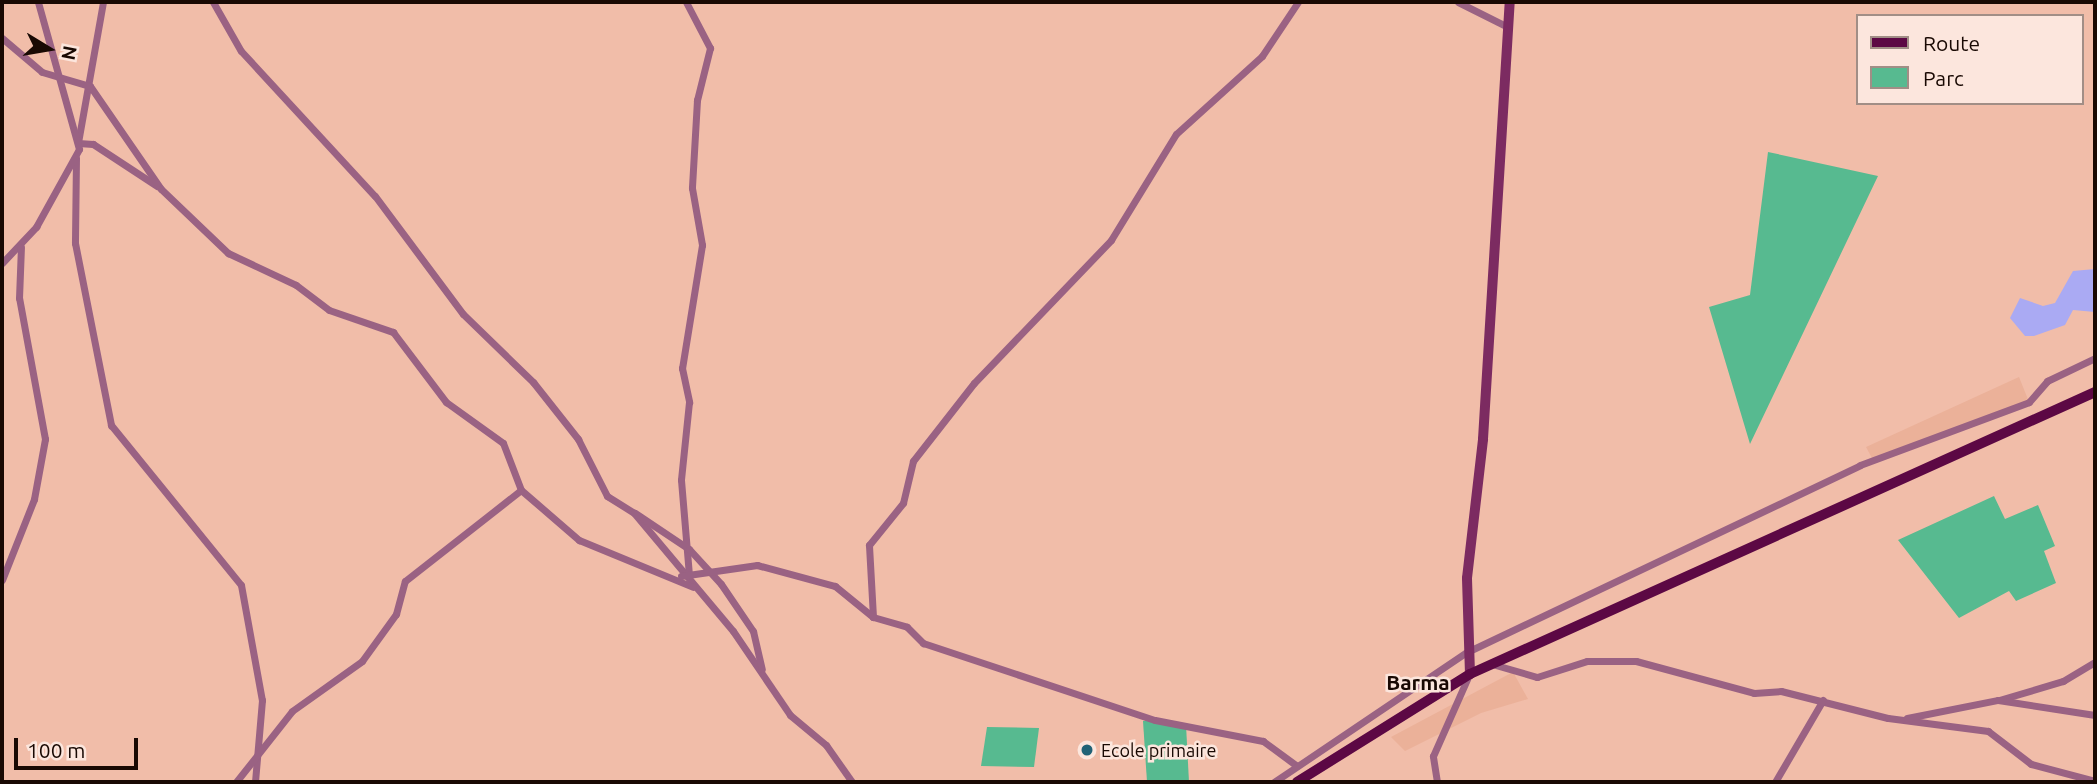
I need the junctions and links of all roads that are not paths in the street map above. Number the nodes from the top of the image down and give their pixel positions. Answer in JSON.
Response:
{"nodes":[{"id":1,"x":38,"y":2,"type":"edge"},
{"id":2,"x":103,"y":2,"type":"edge"},
{"id":3,"x":213,"y":2,"type":"edge"},
{"id":4,"x":686,"y":2,"type":"edge"},
{"id":5,"x":1298,"y":2,"type":"edge"},
{"id":6,"x":1458,"y":2,"type":"edge"},
{"id":7,"x":1510,"y":2,"type":"edge"},
{"id":8,"x":1508,"y":27,"type":"junction"},
{"id":9,"x":2,"y":38,"type":"edge"},
{"id":10,"x":65,"y":83,"type":"junction"},
{"id":11,"x":90,"y":86,"type":"junction"},
{"id":12,"x":78,"y":143,"type":"junction"},
{"id":13,"x":76,"y":158,"type":"junction"},
{"id":14,"x":161,"y":189,"type":"junction"},
{"id":15,"x":21,"y":247,"type":"junction"},
{"id":16,"x":2,"y":264,"type":"edge"},
{"id":17,"x":2095,"y":358,"type":"edge"},
{"id":18,"x":2095,"y":392,"type":"edge"},
{"id":19,"x":521,"y":490,"type":"junction"},
{"id":20,"x":634,"y":513,"type":"junction"},
{"id":21,"x":689,"y":549,"type":"junction"},
{"id":22,"x":707,"y":569,"type":"junction"},
{"id":23,"x":687,"y":576,"type":"junction"},
{"id":24,"x":670,"y":578,"type":"junction"},
{"id":25,"x":2,"y":580,"type":"edge"},
{"id":26,"x":696,"y":589,"type":"junction"},
{"id":27,"x":873,"y":617,"type":"junction"},
{"id":28,"x":1467,"y":652,"type":"junction"},
{"id":29,"x":2095,"y":662,"type":"edge"},
{"id":30,"x":1492,"y":664,"type":"junction"},
{"id":31,"x":763,"y":673,"type":"junction"},
{"id":32,"x":1470,"y":674,"type":"junction"},
{"id":33,"x":1823,"y":700,"type":"junction"},
{"id":34,"x":1998,"y":700,"type":"junction"},
{"id":35,"x":2095,"y":715,"type":"edge"},
{"id":36,"x":1900,"y":719,"type":"junction"},
{"id":37,"x":258,"y":753,"type":"junction"},
{"id":38,"x":1297,"y":766,"type":"junction"},
{"id":39,"x":2095,"y":781,"type":"edge"},
{"id":40,"x":236,"y":782,"type":"edge"},
{"id":41,"x":255,"y":782,"type":"edge"},
{"id":42,"x":852,"y":782,"type":"edge"},
{"id":43,"x":1274,"y":782,"type":"edge"},
{"id":44,"x":1297,"y":782,"type":"edge"},
{"id":45,"x":1437,"y":782,"type":"edge"},
{"id":46,"x":1776,"y":782,"type":"edge"}],
"edges":[{"from":1,"to":10,"type":"street"},
{"from":2,"to":11,"type":"street"},
{"from":3,"to":20,"type":"street"},
{"from":4,"to":21,"type":"street"},
{"from":5,"to":27,"type":"street"},
{"from":6,"to":8,"type":"street"},
{"from":7,"to":8,"type":"street"},
{"from":8,"to":28,"type":"street"},
{"from":9,"to":10,"type":"street"},
{"from":10,"to":11,"type":"street"},
{"from":10,"to":12,"type":"street"},
{"from":11,"to":12,"type":"street"},
{"from":11,"to":14,"type":"street"},
{"from":12,"to":13,"type":"street"},
{"from":12,"to":14,"type":"street"},
{"from":13,"to":15,"type":"street"},
{"from":13,"to":37,"type":"street"},
{"from":14,"to":19,"type":"street"},
{"from":15,"to":16,"type":"street"},
{"from":15,"to":25,"type":"street"},
{"from":17,"to":28,"type":"street"},
{"from":18,"to":30,"type":"main road"},
{"from":19,"to":24,"type":"street"},
{"from":19,"to":37,"type":"street"},
{"from":20,"to":21,"type":"street"},
{"from":20,"to":23,"type":"street"},
{"from":21,"to":22,"type":"street"},
{"from":21,"to":23,"type":"street"},
{"from":22,"to":23,"type":"street"},
{"from":22,"to":27,"type":"street"},
{"from":22,"to":31,"type":"street"},
{"from":23,"to":24,"type":"street"},
{"from":23,"to":26,"type":"street"},
{"from":24,"to":26,"type":"street"},
{"from":26,"to":31,"type":"street"},
{"from":27,"to":38,"type":"street"},
{"from":28,"to":32,"type":"street"},
{"from":28,"to":38,"type":"street"},
{"from":29,"to":34,"type":"street"},
{"from":30,"to":32,"type":"main road"},
{"from":30,"to":33,"type":"street"},
{"from":31,"to":42,"type":"street"},
{"from":32,"to":44,"type":"main road"},
{"from":32,"to":45,"type":"street"},
{"from":33,"to":36,"type":"street"},
{"from":33,"to":46,"type":"street"},
{"from":34,"to":35,"type":"street"},
{"from":34,"to":36,"type":"street"},
{"from":36,"to":39,"type":"street"},
{"from":37,"to":40,"type":"street"},
{"from":37,"to":41,"type":"street"},
{"from":38,"to":43,"type":"street"}]}
